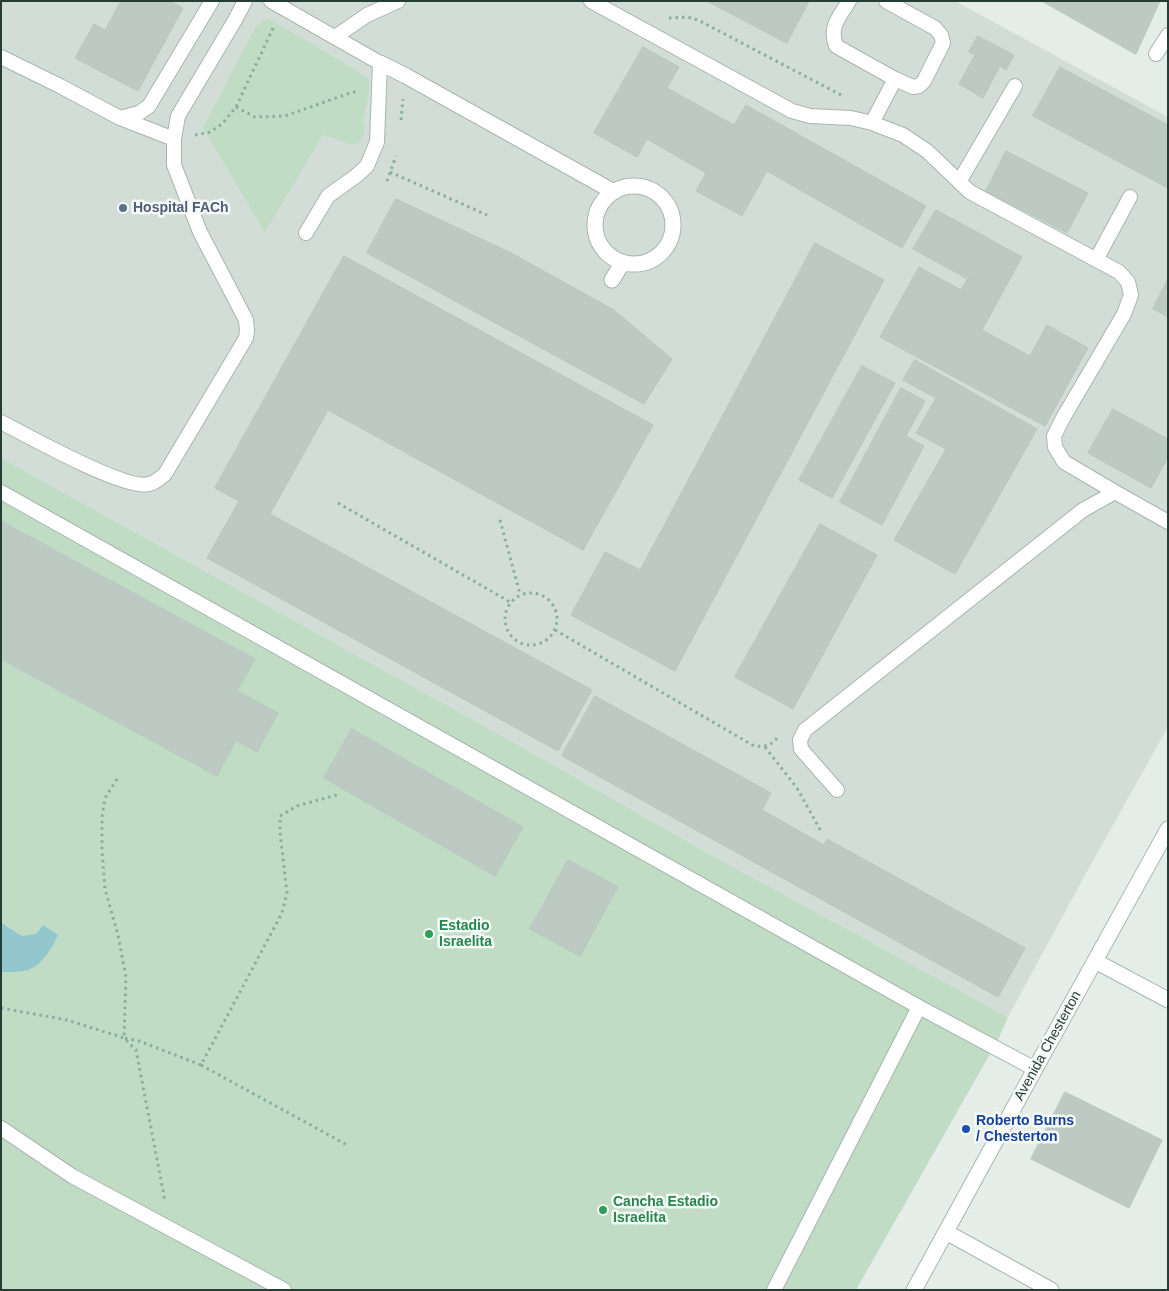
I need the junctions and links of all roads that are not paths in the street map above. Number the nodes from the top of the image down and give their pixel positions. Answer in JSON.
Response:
{"nodes":[{"id":1,"x":212,"y":1,"type":"edge"},
{"id":2,"x":245,"y":1,"type":"edge"},
{"id":3,"x":271,"y":1,"type":"edge"},
{"id":4,"x":398,"y":1,"type":"edge"},
{"id":5,"x":592,"y":1,"type":"edge"},
{"id":6,"x":849,"y":1,"type":"edge"},
{"id":7,"x":886,"y":1,"type":"edge"},
{"id":8,"x":1168,"y":35,"type":"edge"},
{"id":9,"x":335,"y":37,"type":"junction"},
{"id":10,"x":1156,"y":54,"type":"dead end"},
{"id":11,"x":1,"y":57,"type":"edge"},
{"id":12,"x":380,"y":63,"type":"junction"},
{"id":13,"x":895,"y":79,"type":"junction"},
{"id":14,"x":1015,"y":86,"type":"dead end"},
{"id":15,"x":120,"y":118,"type":"junction"},
{"id":16,"x":872,"y":123,"type":"junction"},
{"id":17,"x":174,"y":139,"type":"junction"},
{"id":18,"x":959,"y":182,"type":"junction"},
{"id":19,"x":614,"y":192,"type":"junction"},
{"id":20,"x":1130,"y":197,"type":"dead end"},
{"id":21,"x":306,"y":233,"type":"dead end"},
{"id":22,"x":1096,"y":260,"type":"junction"},
{"id":23,"x":623,"y":262,"type":"junction"},
{"id":24,"x":612,"y":280,"type":"dead end"},
{"id":25,"x":1,"y":422,"type":"edge"},
{"id":26,"x":1,"y":492,"type":"edge"},
{"id":27,"x":1114,"y":492,"type":"junction"},
{"id":28,"x":1168,"y":522,"type":"edge"},
{"id":29,"x":837,"y":790,"type":"dead end"},
{"id":30,"x":1168,"y":829,"type":"edge"},
{"id":31,"x":1095,"y":961,"type":"junction"},
{"id":32,"x":1168,"y":1000,"type":"edge"},
{"id":33,"x":919,"y":1007,"type":"junction"},
{"id":34,"x":1035,"y":1069,"type":"junction"},
{"id":35,"x":1,"y":1128,"type":"edge"},
{"id":36,"x":946,"y":1232,"type":"junction"},
{"id":37,"x":284,"y":1290,"type":"edge"},
{"id":38,"x":774,"y":1290,"type":"edge"},
{"id":39,"x":914,"y":1290,"type":"edge"},
{"id":40,"x":1051,"y":1290,"type":"edge"}],
"edges":[{"from":1,"to":15,"type":"lane"},
{"from":2,"to":17,"type":"lane"},
{"from":3,"to":9,"type":"lane"},
{"from":4,"to":9,"type":"lane"},
{"from":5,"to":16,"type":"lane"},
{"from":6,"to":13,"type":"lane"},
{"from":7,"to":13,"type":"lane"},
{"from":8,"to":10,"type":"lane"},
{"from":9,"to":12,"type":"lane"},
{"from":11,"to":15,"type":"lane"},
{"from":12,"to":19,"type":"street"},
{"from":12,"to":21,"type":"lane"},
{"from":13,"to":16,"type":"lane"},
{"from":14,"to":18,"type":"lane"},
{"from":15,"to":17,"type":"lane"},
{"from":16,"to":18,"type":"lane"},
{"from":17,"to":25,"type":"lane"},
{"from":18,"to":22,"type":"lane"},
{"from":19,"to":23,"type":"street"},
{"from":19,"to":23,"type":"street"},
{"from":20,"to":22,"type":"lane"},
{"from":22,"to":27,"type":"lane"},
{"from":23,"to":24,"type":"street"},
{"from":26,"to":33,"type":"lane"},
{"from":27,"to":28,"type":"lane"},
{"from":27,"to":29,"type":"lane"},
{"from":30,"to":31,"type":"street","name":"Avenida Chesterton"},
{"from":31,"to":32,"type":"street"},
{"from":31,"to":34,"type":"street","name":"Avenida Chesterton"},
{"from":33,"to":34,"type":"lane"},
{"from":33,"to":38,"type":"lane"},
{"from":34,"to":36,"type":"street","name":"Avenida Chesterton"},
{"from":35,"to":37,"type":"lane"},
{"from":36,"to":39,"type":"street","name":"Avenida Chesterton"},
{"from":36,"to":40,"type":"street"}]}
